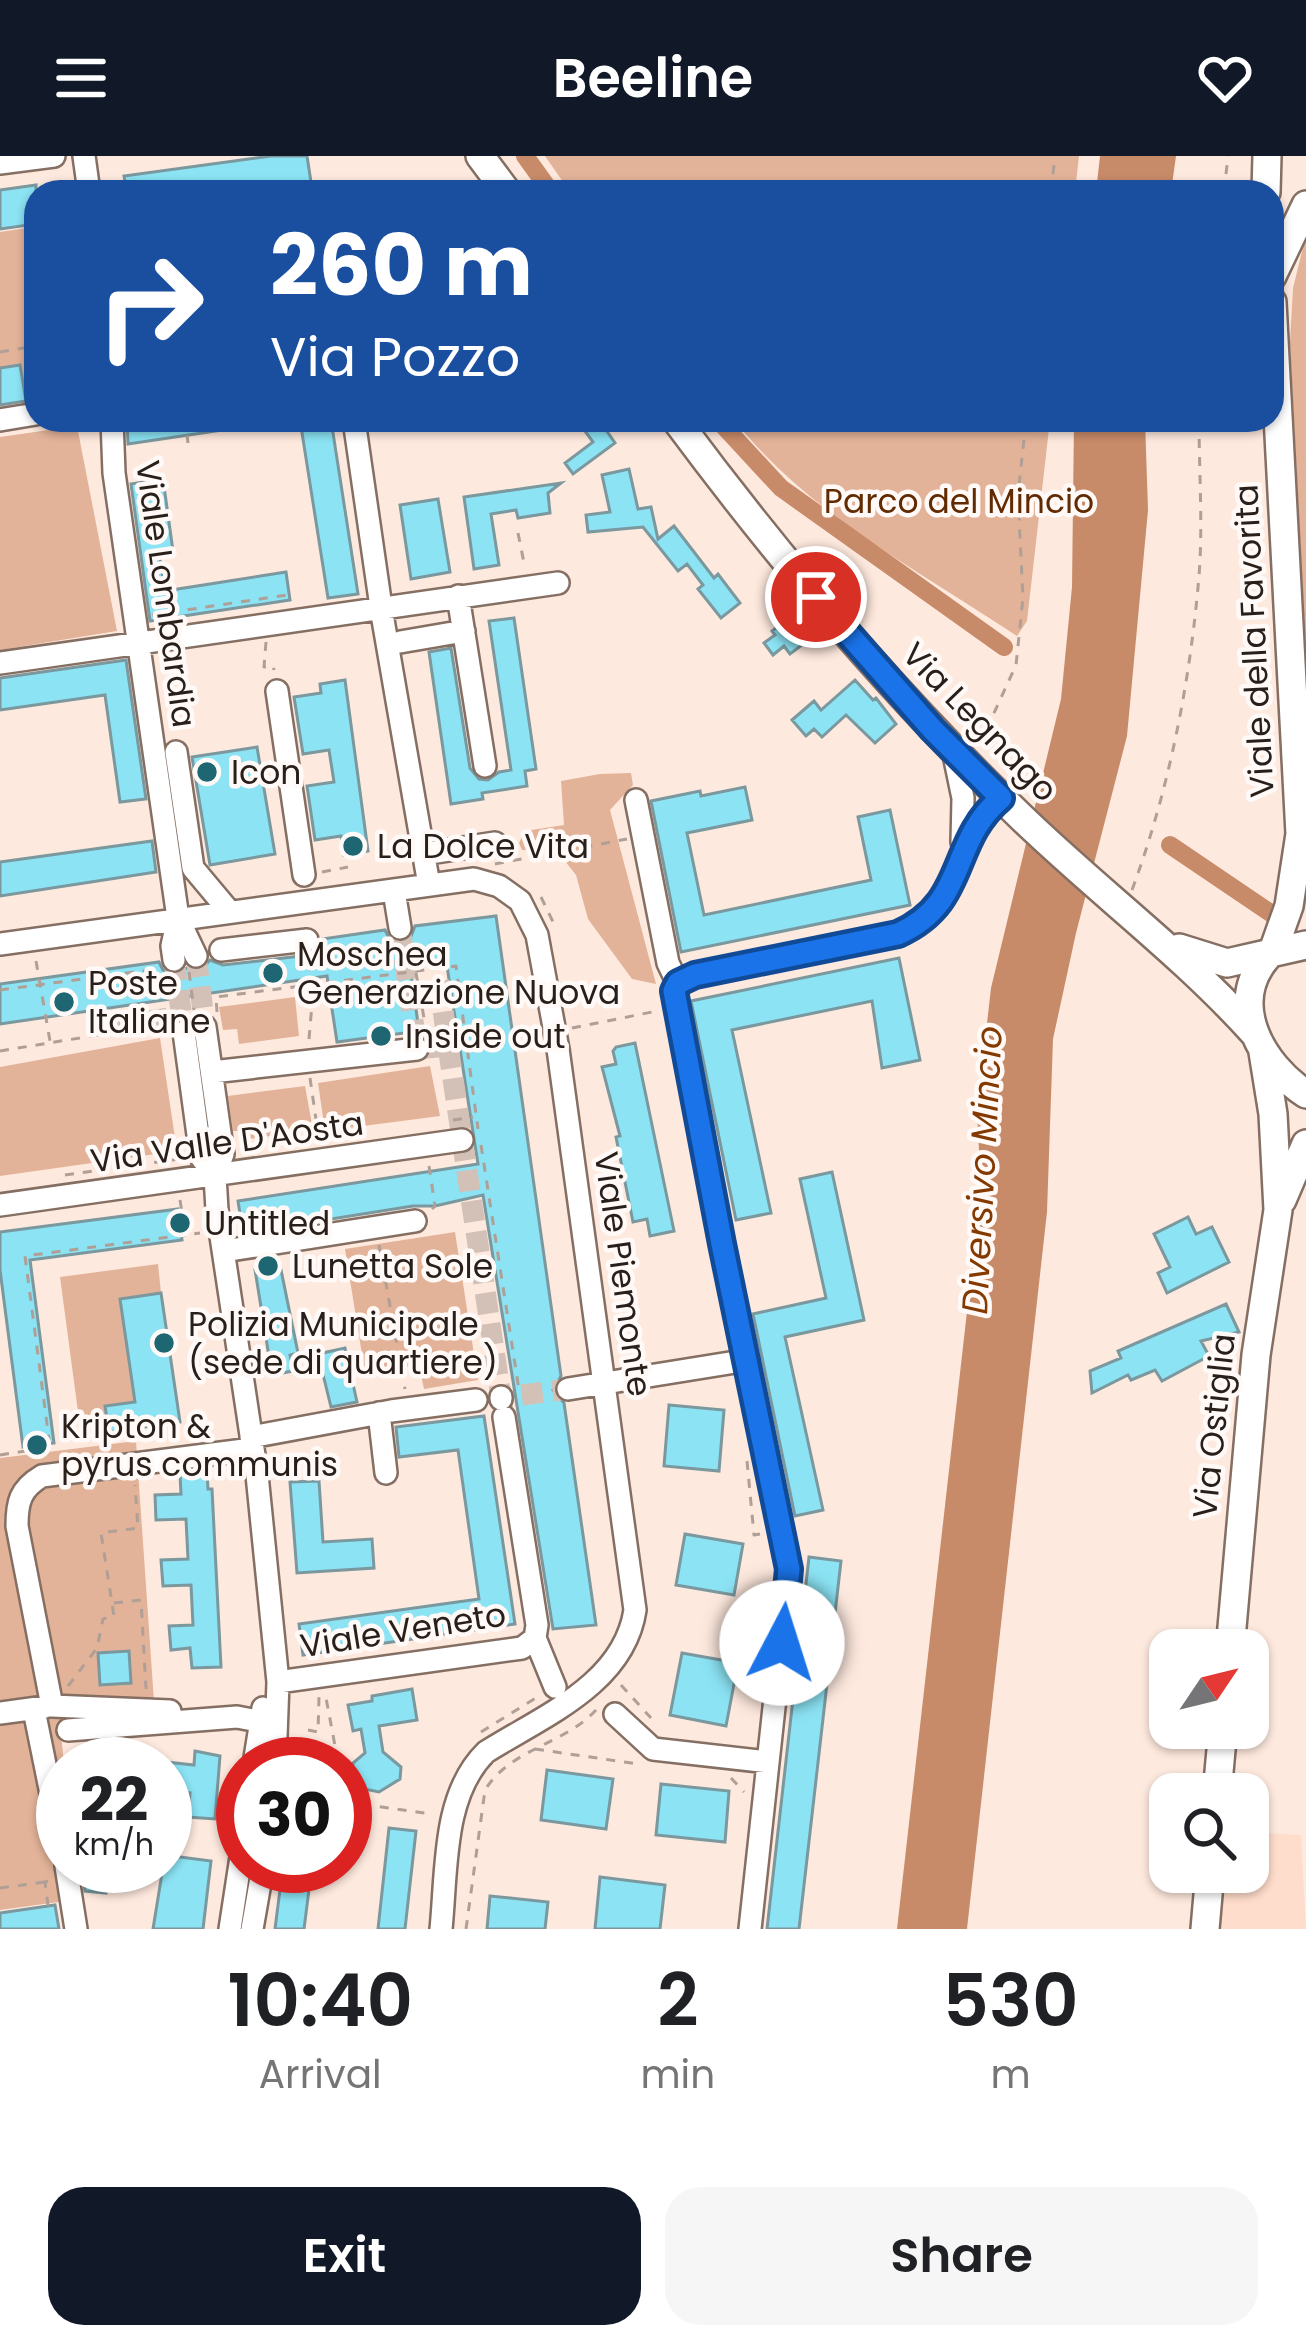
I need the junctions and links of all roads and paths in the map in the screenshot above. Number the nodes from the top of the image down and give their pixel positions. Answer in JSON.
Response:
{"nodes":[{"id":1,"x":54,"y":156,"type":"edge"},
{"id":2,"x":0,"y":164,"type":"edge"},
{"id":3,"x":1306,"y":205,"type":"edge"},
{"id":4,"x":1284,"y":251,"type":"edge"},
{"id":5,"x":113,"y":432,"type":"edge"},
{"id":6,"x":356,"y":432,"type":"edge"},
{"id":7,"x":685,"y":432,"type":"edge"},
{"id":8,"x":1025,"y":432,"type":"edge"},
{"id":9,"x":1199,"y":432,"type":"edge"},
{"id":10,"x":1279,"y":432,"type":"edge"},
{"id":11,"x":187,"y":435,"type":"dead end"},
{"id":12,"x":188,"y":443,"type":"dead end"},
{"id":13,"x":518,"y":533,"type":"dead end"},
{"id":14,"x":558,"y":583,"type":"dead end"},
{"id":15,"x":529,"y":587,"type":"junction"},
{"id":16,"x":287,"y":595,"type":"dead end"},
{"id":17,"x":458,"y":596,"type":"junction"},
{"id":18,"x":381,"y":606,"type":"junction"},
{"id":19,"x":152,"y":615,"type":"dead end"},
{"id":20,"x":464,"y":631,"type":"junction"},
{"id":21,"x":267,"y":640,"type":"dead end"},
{"id":22,"x":400,"y":642,"type":"dead end"},
{"id":23,"x":139,"y":643,"type":"junction"},
{"id":24,"x":0,"y":663,"type":"edge"},
{"id":25,"x":277,"y":691,"type":"joint"},
{"id":26,"x":953,"y":750,"type":"junction"},
{"id":27,"x":176,"y":752,"type":"dead end"},
{"id":28,"x":485,"y":766,"type":"dead end"},
{"id":29,"x":636,"y":800,"type":"dead end"},
{"id":30,"x":1009,"y":806,"type":"junction"},
{"id":31,"x":643,"y":836,"type":"junction"},
{"id":32,"x":1303,"y":844,"type":"edge"},
{"id":33,"x":423,"y":854,"type":"junction"},
{"id":34,"x":494,"y":854,"type":"junction"},
{"id":35,"x":961,"y":854,"type":"junction"},
{"id":36,"x":348,"y":868,"type":"dead end"},
{"id":37,"x":503,"y":868,"type":"dead end"},
{"id":38,"x":312,"y":874,"type":"joint"},
{"id":39,"x":430,"y":885,"type":"junction"},
{"id":40,"x":535,"y":890,"type":"dead end"},
{"id":41,"x":394,"y":891,"type":"junction"},
{"id":42,"x":1125,"y":910,"type":"junction"},
{"id":43,"x":229,"y":911,"type":"junction"},
{"id":44,"x":178,"y":918,"type":"junction"},
{"id":45,"x":400,"y":928,"type":"tunnel mouth"},
{"id":46,"x":557,"y":934,"type":"dead end"},
{"id":47,"x":307,"y":940,"type":"dead end"},
{"id":48,"x":1164,"y":942,"type":"junction"},
{"id":49,"x":0,"y":944,"type":"edge"},
{"id":50,"x":1306,"y":946,"type":"edge"},
{"id":51,"x":221,"y":950,"type":"dead end"},
{"id":52,"x":35,"y":954,"type":"dead end"},
{"id":53,"x":1270,"y":954,"type":"junction"},
{"id":54,"x":181,"y":962,"type":"junction"},
{"id":55,"x":415,"y":971,"type":"junction"},
{"id":56,"x":678,"y":983,"type":"junction"},
{"id":57,"x":0,"y":990,"type":"edge"},
{"id":58,"x":676,"y":1008,"type":"junction"},
{"id":59,"x":195,"y":1024,"type":"junction"},
{"id":60,"x":576,"y":1028,"type":"dead end"},
{"id":61,"x":463,"y":1035,"type":"junction"},
{"id":62,"x":50,"y":1041,"type":"junction"},
{"id":63,"x":1259,"y":1043,"type":"junction"},
{"id":64,"x":417,"y":1049,"type":"dead end"},
{"id":65,"x":0,"y":1051,"type":"edge"},
{"id":66,"x":212,"y":1072,"type":"junction"},
{"id":67,"x":1306,"y":1094,"type":"edge"},
{"id":68,"x":476,"y":1117,"type":"junction"},
{"id":69,"x":447,"y":1121,"type":"dead end"},
{"id":70,"x":462,"y":1140,"type":"dead end"},
{"id":71,"x":1306,"y":1144,"type":"edge"},
{"id":72,"x":182,"y":1159,"type":"dead end"},
{"id":73,"x":429,"y":1164,"type":"dead end"},
{"id":74,"x":215,"y":1176,"type":"junction"},
{"id":75,"x":50,"y":1177,"type":"dead end"},
{"id":76,"x":179,"y":1192,"type":"dead end"},
{"id":77,"x":0,"y":1205,"type":"edge"},
{"id":78,"x":1278,"y":1210,"type":"junction"},
{"id":79,"x":415,"y":1221,"type":"joint"},
{"id":80,"x":376,"y":1227,"type":"junction"},
{"id":81,"x":208,"y":1232,"type":"dead end"},
{"id":82,"x":185,"y":1236,"type":"junction"},
{"id":83,"x":224,"y":1251,"type":"junction"},
{"id":84,"x":748,"y":1360,"type":"junction"},
{"id":85,"x":606,"y":1384,"type":"junction"},
{"id":86,"x":568,"y":1389,"type":"tunnel mouth"},
{"id":87,"x":476,"y":1400,"type":"tunnel mouth"},
{"id":88,"x":507,"y":1404,"type":"joint"},
{"id":89,"x":409,"y":1409,"type":"junction"},
{"id":90,"x":380,"y":1413,"type":"junction"},
{"id":91,"x":252,"y":1443,"type":"junction"},
{"id":92,"x":746,"y":1451,"type":"dead end"},
{"id":93,"x":0,"y":1454,"type":"edge"},
{"id":94,"x":142,"y":1462,"type":"junction"},
{"id":95,"x":386,"y":1473,"type":"dead end"},
{"id":96,"x":772,"y":1533,"type":"dead end"},
{"id":97,"x":112,"y":1603,"type":"junction"},
{"id":98,"x":1232,"y":1629,"type":"edge"},
{"id":99,"x":535,"y":1638,"type":"junction"},
{"id":100,"x":278,"y":1682,"type":"junction"},
{"id":101,"x":555,"y":1687,"type":"joint"},
{"id":102,"x":610,"y":1703,"type":"junction"},
{"id":103,"x":43,"y":1708,"type":"junction"},
{"id":104,"x":159,"y":1711,"type":"joint"},
{"id":105,"x":0,"y":1713,"type":"edge"},
{"id":106,"x":258,"y":1721,"type":"junction"},
{"id":107,"x":657,"y":1726,"type":"dead end"},
{"id":108,"x":68,"y":1730,"type":"dead end"},
{"id":109,"x":308,"y":1730,"type":"dead end"},
{"id":110,"x":478,"y":1734,"type":"dead end"},
{"id":111,"x":47,"y":1737,"type":"edge"},
{"id":112,"x":257,"y":1737,"type":"edge"},
{"id":113,"x":276,"y":1737,"type":"edge"},
{"id":114,"x":333,"y":1737,"type":"edge"},
{"id":115,"x":533,"y":1749,"type":"junction"},
{"id":116,"x":768,"y":1762,"type":"junction"},
{"id":117,"x":644,"y":1765,"type":"dead end"},
{"id":118,"x":372,"y":1806,"type":"edge"},
{"id":119,"x":453,"y":1816,"type":"junction"},
{"id":120,"x":36,"y":1883,"type":"edge"},
{"id":121,"x":0,"y":1888,"type":"edge"},
{"id":122,"x":70,"y":1893,"type":"edge"},
{"id":123,"x":236,"y":1893,"type":"edge"},
{"id":124,"x":258,"y":1893,"type":"edge"},
{"id":125,"x":1208,"y":1893,"type":"edge"},
{"id":126,"x":76,"y":1929,"type":"edge"},
{"id":127,"x":230,"y":1929,"type":"edge"},
{"id":128,"x":252,"y":1929,"type":"edge"},
{"id":129,"x":441,"y":1929,"type":"edge"},
{"id":130,"x":466,"y":1929,"type":"edge"},
{"id":131,"x":750,"y":1929,"type":"edge"},
{"id":132,"x":1205,"y":1929,"type":"edge"}],
"edges":[{"from":1,"to":2,"type":"street"},
{"from":3,"to":4,"type":"main road"},
{"from":5,"to":23,"type":"street","name":"Viale Lombardia"},
{"from":6,"to":18,"type":"street"},
{"from":7,"to":26,"type":"main road","name":"Via Legnago"},
{"from":8,"to":26,"type":"path"},
{"from":9,"to":42,"type":"path"},
{"from":10,"to":32,"type":"main road","name":"Viale della Favorita"},
{"from":11,"to":12,"type":"path"},
{"from":13,"to":15,"type":"path"},
{"from":14,"to":15,"type":"street"},
{"from":15,"to":17,"type":"street"},
{"from":16,"to":19,"type":"path"},
{"from":17,"to":18,"type":"street"},
{"from":17,"to":20,"type":"street"},
{"from":18,"to":23,"type":"street"},
{"from":18,"to":33,"type":"street"},
{"from":20,"to":22,"type":"street"},
{"from":20,"to":28,"type":"street"},
{"from":21,"to":25,"type":"path"},
{"from":23,"to":24,"type":"street"},
{"from":23,"to":44,"type":"street","name":"Viale Lombardia"},
{"from":25,"to":38,"type":"street"},
{"from":26,"to":30,"type":"main road","name":"Via Legnago"},
{"from":26,"to":35,"type":"street"},
{"from":27,"to":43,"type":"street"},
{"from":29,"to":31,"type":"street"},
{"from":30,"to":35,"type":"street"},
{"from":30,"to":42,"type":"main road","name":"Via Legnago"},
{"from":31,"to":34,"type":"path"},
{"from":31,"to":56,"type":"street"},
{"from":32,"to":53,"type":"main road","name":"Viale della Favorita"},
{"from":33,"to":34,"type":"street"},
{"from":33,"to":39,"type":"street"},
{"from":34,"to":37,"type":"path"},
{"from":35,"to":56,"type":"street"},
{"from":36,"to":38,"type":"path"},
{"from":39,"to":41,"type":"street","name":"Viale Piemonte"},
{"from":39,"to":85,"type":"street","name":"Viale Piemonte"},
{"from":40,"to":46,"type":"path"},
{"from":41,"to":43,"type":"street","name":"Viale Piemonte"},
{"from":41,"to":45,"type":"street"},
{"from":42,"to":48,"type":"main road","name":"Via Legnago"},
{"from":43,"to":44,"type":"street","name":"Viale Piemonte"},
{"from":44,"to":49,"type":"street","name":"Viale Piemonte"},
{"from":44,"to":54,"type":"street","name":"Viale Lombardia"},
{"from":47,"to":51,"type":"street"},
{"from":48,"to":53,"type":"main road","name":"Via Legnago"},
{"from":48,"to":63,"type":"main road","name":"Via Legnago"},
{"from":50,"to":53,"type":"main road","name":"Via Legnago"},
{"from":52,"to":62,"type":"path"},
{"from":53,"to":63,"type":"main road"},
{"from":54,"to":57,"type":"path"},
{"from":54,"to":59,"type":"path"},
{"from":55,"to":59,"type":"path"},
{"from":55,"to":61,"type":"path"},
{"from":55,"to":61,"type":"path"},
{"from":56,"to":58,"type":"street"},
{"from":58,"to":60,"type":"path"},
{"from":58,"to":84,"type":"street"},
{"from":59,"to":62,"type":"path"},
{"from":59,"to":66,"type":"street"},
{"from":59,"to":74,"type":"street"},
{"from":61,"to":68,"type":"path"},
{"from":62,"to":65,"type":"path"},
{"from":63,"to":67,"type":"main road","name":"Via Legnago"},
{"from":63,"to":78,"type":"main road","name":"Via Ostiglia"},
{"from":64,"to":66,"type":"street"},
{"from":66,"to":74,"type":"street"},
{"from":68,"to":69,"type":"path"},
{"from":68,"to":88,"type":"path"},
{"from":70,"to":74,"type":"street","name":"Via Valle D'Aosta"},
{"from":71,"to":78,"type":"main road","name":"Via Ostiglia"},
{"from":72,"to":75,"type":"path"},
{"from":73,"to":79,"type":"path"},
{"from":74,"to":77,"type":"street","name":"Via Valle D'Aosta"},
{"from":74,"to":83,"type":"street"},
{"from":76,"to":82,"type":"path"},
{"from":78,"to":98,"type":"main road","name":"Via Ostiglia"},
{"from":79,"to":80,"type":"street"},
{"from":80,"to":83,"type":"street"},
{"from":80,"to":89,"type":"path"},
{"from":81,"to":82,"type":"path"},
{"from":82,"to":93,"type":"path"},
{"from":83,"to":91,"type":"street"},
{"from":84,"to":85,"type":"street"},
{"from":84,"to":116,"type":"street"},
{"from":85,"to":86,"type":"street"},
{"from":85,"to":119,"type":"street","name":"Viale Piemonte"},
{"from":87,"to":89,"type":"street"},
{"from":88,"to":99,"type":"street","name":"Viale Veneto"},
{"from":89,"to":90,"type":"street"},
{"from":90,"to":91,"type":"street"},
{"from":90,"to":95,"type":"street"},
{"from":91,"to":94,"type":"street"},
{"from":91,"to":100,"type":"street"},
{"from":92,"to":96,"type":"path"},
{"from":94,"to":97,"type":"path"},
{"from":94,"to":103,"type":"street"},
{"from":97,"to":103,"type":"path"},
{"from":97,"to":104,"type":"path"},
{"from":99,"to":100,"type":"street","name":"Viale Veneto"},
{"from":99,"to":101,"type":"street","name":"Viale Veneto"},
{"from":100,"to":106,"type":"street"},
{"from":100,"to":113,"type":"street"},
{"from":101,"to":110,"type":"path"},
{"from":102,"to":107,"type":"path"},
{"from":102,"to":115,"type":"path"},
{"from":102,"to":116,"type":"street"},
{"from":103,"to":104,"type":"street"},
{"from":103,"to":105,"type":"street"},
{"from":103,"to":111,"type":"street"},
{"from":106,"to":108,"type":"street"},
{"from":106,"to":112,"type":"street"},
{"from":109,"to":114,"type":"path"},
{"from":115,"to":117,"type":"path"},
{"from":115,"to":130,"type":"path"},
{"from":116,"to":131,"type":"street"},
{"from":118,"to":119,"type":"path"},
{"from":119,"to":129,"type":"street","name":"Viale Piemonte"},
{"from":120,"to":121,"type":"path"},
{"from":122,"to":126,"type":"street"},
{"from":123,"to":127,"type":"street"},
{"from":124,"to":128,"type":"street"},
{"from":125,"to":132,"type":"main road"}]}
